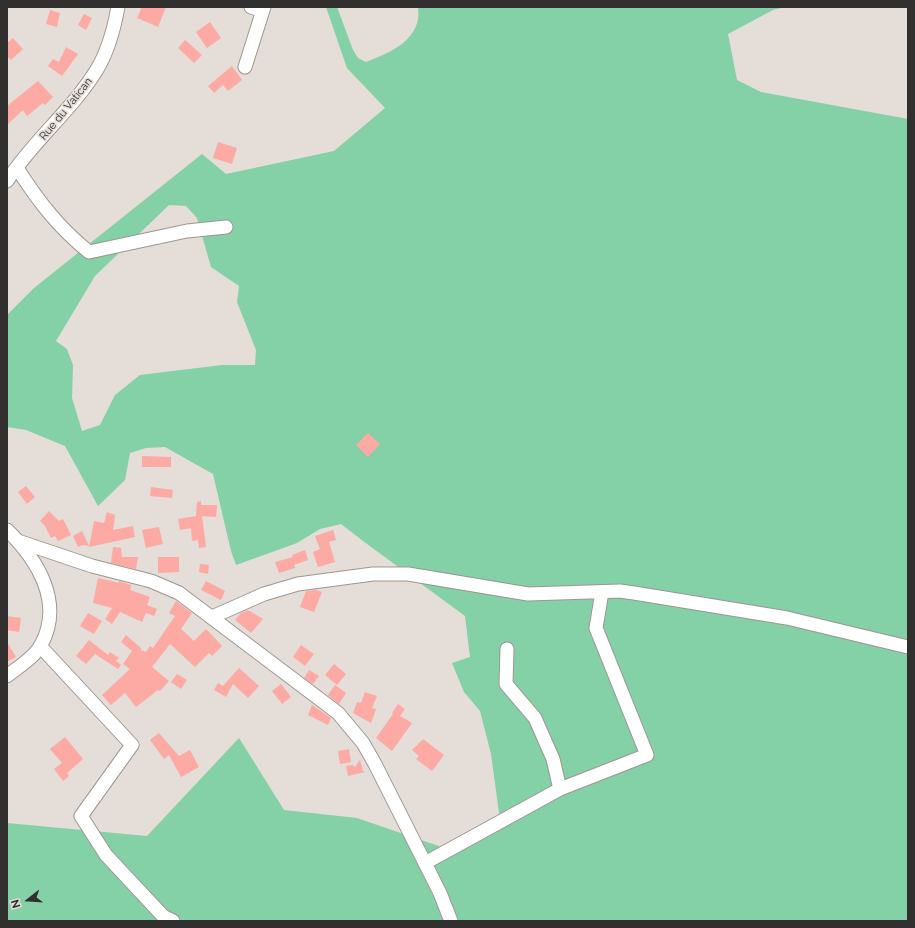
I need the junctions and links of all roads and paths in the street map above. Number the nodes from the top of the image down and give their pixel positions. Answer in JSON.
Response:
{"nodes":[{"id":1,"x":118,"y":7,"type":"edge"},
{"id":2,"x":251,"y":7,"type":"edge"},
{"id":3,"x":263,"y":7,"type":"edge"},
{"id":4,"x":245,"y":67,"type":"dead end"},
{"id":5,"x":17,"y":168,"type":"junction"},
{"id":6,"x":7,"y":181,"type":"edge"},
{"id":7,"x":226,"y":227,"type":"dead end"},
{"id":8,"x":7,"y":530,"type":"edge"},
{"id":9,"x":18,"y":541,"type":"junction"},
{"id":10,"x":602,"y":592,"type":"junction"},
{"id":11,"x":212,"y":617,"type":"junction"},
{"id":12,"x":40,"y":646,"type":"junction"},
{"id":13,"x":908,"y":647,"type":"edge"},
{"id":14,"x":507,"y":649,"type":"dead end"},
{"id":15,"x":7,"y":676,"type":"edge"},
{"id":16,"x":560,"y":789,"type":"junction"},
{"id":17,"x":425,"y":863,"type":"junction"},
{"id":18,"x":173,"y":921,"type":"edge"},
{"id":19,"x":451,"y":921,"type":"edge"}],
"edges":[{"from":1,"to":5,"type":"street","name":"Rue du Vatican"},
{"from":2,"to":3,"type":"street"},
{"from":3,"to":4,"type":"street"},
{"from":5,"to":6,"type":"street","name":"Rue du Vatican"},
{"from":5,"to":7,"type":"street"},
{"from":8,"to":9,"type":"street"},
{"from":9,"to":11,"type":"street"},
{"from":9,"to":12,"type":"street"},
{"from":10,"to":11,"type":"street"},
{"from":10,"to":13,"type":"street"},
{"from":10,"to":16,"type":"street"},
{"from":11,"to":17,"type":"street"},
{"from":12,"to":15,"type":"street"},
{"from":12,"to":18,"type":"street"},
{"from":14,"to":16,"type":"street"},
{"from":16,"to":17,"type":"street"},
{"from":17,"to":19,"type":"street"}]}
